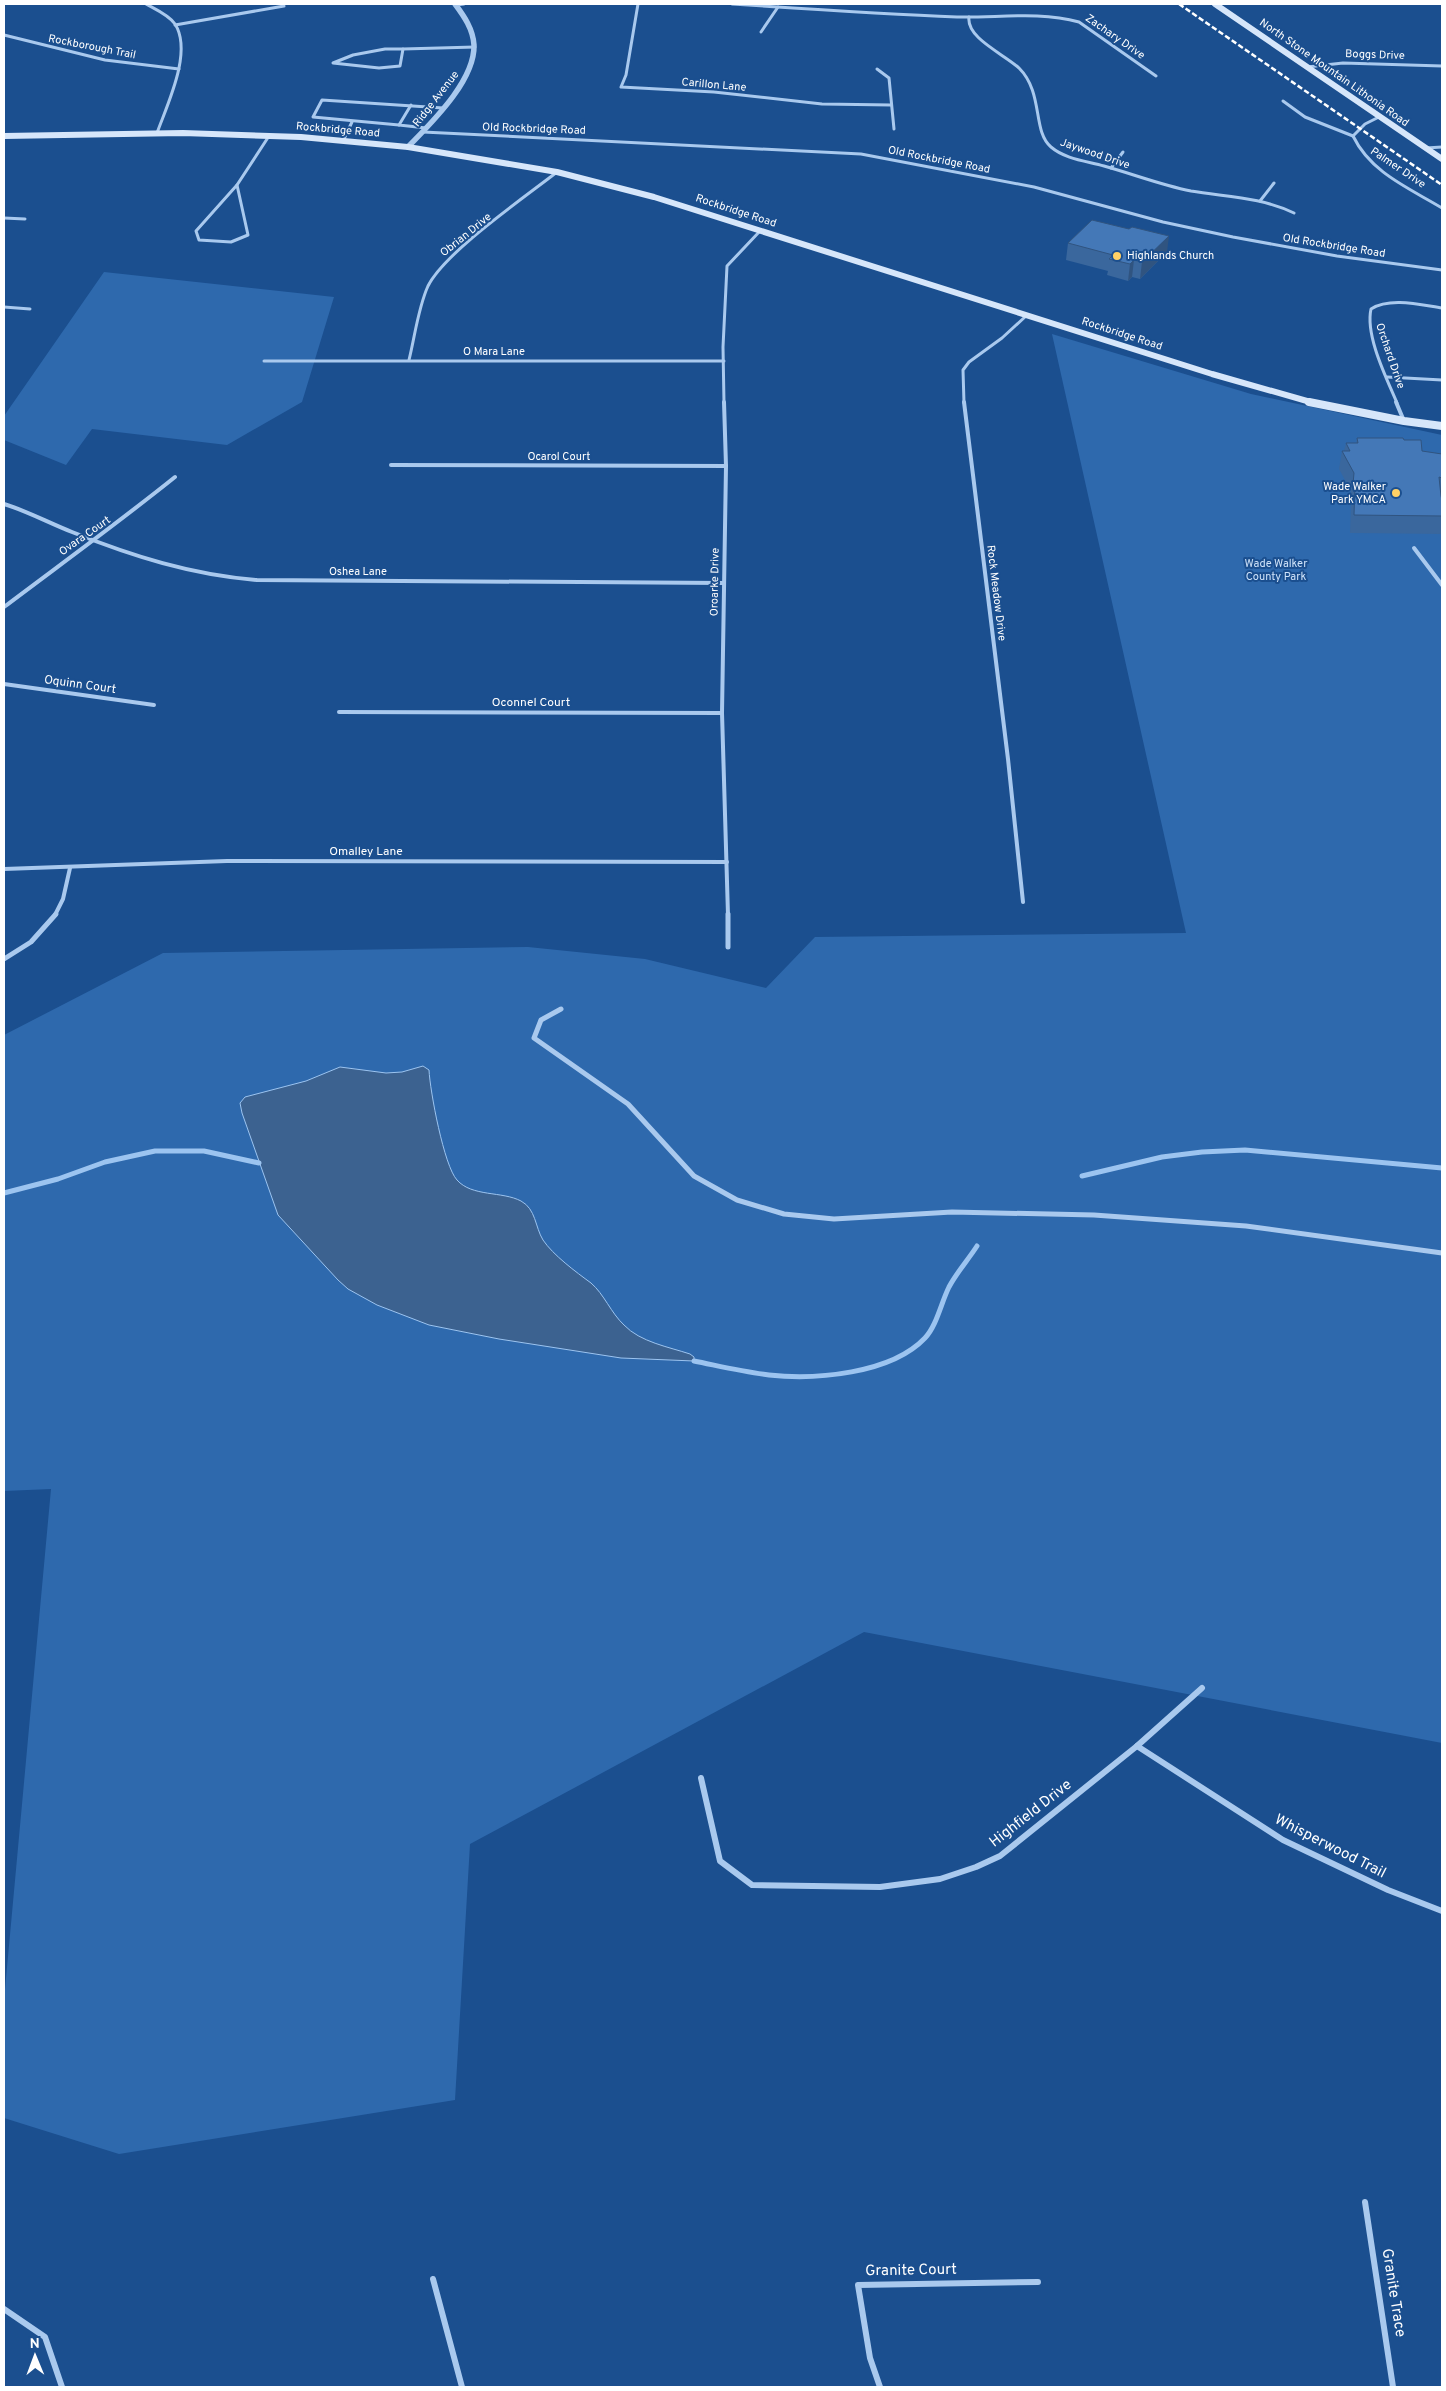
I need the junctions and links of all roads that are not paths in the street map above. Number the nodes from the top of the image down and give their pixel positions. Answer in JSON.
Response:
{"nodes":[{"id":1,"x":146,"y":4,"type":"edge"},
{"id":2,"x":456,"y":4,"type":"edge"},
{"id":3,"x":464,"y":4,"type":"edge"},
{"id":4,"x":638,"y":4,"type":"edge"},
{"id":5,"x":732,"y":4,"type":"edge"},
{"id":6,"x":1215,"y":4,"type":"edge"},
{"id":7,"x":284,"y":6,"type":"dead end"},
{"id":8,"x":778,"y":7,"type":"junction"},
{"id":9,"x":969,"y":17,"type":"junction"},
{"id":10,"x":175,"y":25,"type":"junction"},
{"id":11,"x":762,"y":32,"type":"dead end"},
{"id":12,"x":4,"y":35,"type":"edge"},
{"id":13,"x":475,"y":48,"type":"junction"},
{"id":14,"x":403,"y":49,"type":"junction"},
{"id":15,"x":1307,"y":66,"type":"junction"},
{"id":16,"x":1442,"y":66,"type":"edge"},
{"id":17,"x":179,"y":69,"type":"junction"},
{"id":18,"x":877,"y":69,"type":"dead end"},
{"id":19,"x":1156,"y":76,"type":"dead end"},
{"id":20,"x":1283,"y":101,"type":"dead end"},
{"id":21,"x":411,"y":105,"type":"junction"},
{"id":22,"x":891,"y":105,"type":"junction"},
{"id":23,"x":443,"y":108,"type":"junction"},
{"id":24,"x":1379,"y":117,"type":"junction"},
{"id":25,"x":352,"y":122,"type":"junction"},
{"id":26,"x":399,"y":125,"type":"junction"},
{"id":27,"x":894,"y":129,"type":"dead end"},
{"id":28,"x":424,"y":130,"type":"junction"},
{"id":29,"x":157,"y":133,"type":"junction"},
{"id":30,"x":4,"y":136,"type":"edge"},
{"id":31,"x":268,"y":136,"type":"junction"},
{"id":32,"x":1353,"y":136,"type":"junction"},
{"id":33,"x":343,"y":141,"type":"junction"},
{"id":34,"x":1442,"y":147,"type":"edge"},
{"id":35,"x":408,"y":148,"type":"junction"},
{"id":36,"x":1426,"y":148,"type":"junction"},
{"id":37,"x":1123,"y":152,"type":"dead end"},
{"id":38,"x":1442,"y":159,"type":"edge"},
{"id":39,"x":1111,"y":168,"type":"junction"},
{"id":40,"x":557,"y":172,"type":"junction"},
{"id":41,"x":1274,"y":183,"type":"dead end"},
{"id":42,"x":238,"y":185,"type":"junction"},
{"id":43,"x":1260,"y":201,"type":"junction"},
{"id":44,"x":1442,"y":208,"type":"edge"},
{"id":45,"x":1294,"y":213,"type":"dead end"},
{"id":46,"x":4,"y":218,"type":"edge"},
{"id":47,"x":25,"y":219,"type":"dead end"},
{"id":48,"x":760,"y":231,"type":"junction"},
{"id":49,"x":1442,"y":270,"type":"edge"},
{"id":50,"x":4,"y":307,"type":"edge"},
{"id":51,"x":1442,"y":308,"type":"edge"},
{"id":52,"x":30,"y":309,"type":"dead end"},
{"id":53,"x":1026,"y":316,"type":"junction"},
{"id":54,"x":409,"y":360,"type":"junction"},
{"id":55,"x":264,"y":361,"type":"dead end"},
{"id":56,"x":724,"y":361,"type":"junction"},
{"id":57,"x":1387,"y":377,"type":"junction"},
{"id":58,"x":1442,"y":380,"type":"edge"},
{"id":59,"x":1404,"y":421,"type":"junction"},
{"id":60,"x":1442,"y":426,"type":"edge"},
{"id":61,"x":391,"y":465,"type":"dead end"},
{"id":62,"x":726,"y":466,"type":"junction"},
{"id":63,"x":175,"y":477,"type":"dead end"},
{"id":64,"x":4,"y":504,"type":"edge"},
{"id":65,"x":96,"y":540,"type":"junction"},
{"id":66,"x":1414,"y":548,"type":"dead end"},
{"id":67,"x":724,"y":583,"type":"junction"},
{"id":68,"x":1442,"y":584,"type":"edge"},
{"id":69,"x":4,"y":607,"type":"edge"},
{"id":70,"x":4,"y":684,"type":"edge"},
{"id":71,"x":154,"y":704,"type":"dead end"},
{"id":72,"x":339,"y":712,"type":"dead end"},
{"id":73,"x":722,"y":713,"type":"junction"},
{"id":74,"x":727,"y":862,"type":"junction"},
{"id":75,"x":70,"y":868,"type":"junction"},
{"id":76,"x":4,"y":869,"type":"edge"},
{"id":77,"x":1023,"y":902,"type":"dead end"},
{"id":78,"x":728,"y":947,"type":"dead end"},
{"id":79,"x":4,"y":959,"type":"edge"},
{"id":80,"x":561,"y":1009,"type":"dead end"},
{"id":81,"x":1442,"y":1253,"type":"edge"},
{"id":82,"x":1202,"y":1688,"type":"dead end"},
{"id":83,"x":1137,"y":1746,"type":"junction"},
{"id":84,"x":701,"y":1778,"type":"dead end"},
{"id":85,"x":1442,"y":1911,"type":"edge"},
{"id":86,"x":1365,"y":2202,"type":"dead end"},
{"id":87,"x":433,"y":2279,"type":"dead end"},
{"id":88,"x":1038,"y":2282,"type":"dead end"},
{"id":89,"x":4,"y":2309,"type":"edge"},
{"id":90,"x":62,"y":2387,"type":"edge"},
{"id":91,"x":462,"y":2387,"type":"edge"},
{"id":92,"x":880,"y":2387,"type":"edge"},
{"id":93,"x":1393,"y":2387,"type":"edge"}],
"edges":[{"from":1,"to":10,"type":"street"},
{"from":2,"to":3,"type":"street"},
{"from":2,"to":13,"type":"street"},
{"from":4,"to":22,"type":"street","name":"Carillon Lane"},
{"from":5,"to":8,"type":"street","name":"Zachary Drive"},
{"from":6,"to":15,"type":"main road","name":"North Stone Mountain Lithonia Road"},
{"from":7,"to":10,"type":"street"},
{"from":8,"to":9,"type":"street","name":"Zachary Drive"},
{"from":8,"to":11,"type":"street"},
{"from":9,"to":19,"type":"street","name":"Zachary Drive"},
{"from":9,"to":39,"type":"street","name":"Jaywood Drive"},
{"from":10,"to":17,"type":"street"},
{"from":12,"to":17,"type":"street","name":"Rockborough Trail"},
{"from":13,"to":14,"type":"street"},
{"from":13,"to":23,"type":"street","name":"Ridge Avenue"},
{"from":14,"to":14,"type":"street"},
{"from":15,"to":16,"type":"street","name":"Boggs Drive"},
{"from":15,"to":24,"type":"main road","name":"North Stone Mountain Lithonia Road"},
{"from":17,"to":29,"type":"street"},
{"from":18,"to":22,"type":"street"},
{"from":20,"to":32,"type":"street"},
{"from":21,"to":23,"type":"street"},
{"from":21,"to":25,"type":"street","name":"Old Rockbridge Road"},
{"from":21,"to":26,"type":"street"},
{"from":22,"to":27,"type":"street"},
{"from":23,"to":28,"type":"street","name":"Ridge Avenue"},
{"from":24,"to":32,"type":"street"},
{"from":24,"to":36,"type":"main road","name":"North Stone Mountain Lithonia Road"},
{"from":25,"to":26,"type":"street","name":"Old Rockbridge Road"},
{"from":25,"to":33,"type":"street"},
{"from":26,"to":28,"type":"street","name":"Old Rockbridge Road"},
{"from":28,"to":35,"type":"street","name":"Ridge Avenue"},
{"from":28,"to":49,"type":"street","name":"Old Rockbridge Road"},
{"from":29,"to":30,"type":"main road","name":"Rockbridge Road"},
{"from":29,"to":31,"type":"main road","name":"Rockbridge Road"},
{"from":31,"to":33,"type":"main road","name":"Rockbridge Road"},
{"from":31,"to":42,"type":"street"},
{"from":32,"to":44,"type":"street","name":"Palmer Drive"},
{"from":33,"to":35,"type":"main road","name":"Rockbridge Road"},
{"from":34,"to":36,"type":"street"},
{"from":35,"to":40,"type":"main road","name":"Rockbridge Road"},
{"from":36,"to":38,"type":"main road","name":"North Stone Mountain Lithonia Road"},
{"from":37,"to":39,"type":"street"},
{"from":39,"to":43,"type":"street","name":"Jaywood Drive"},
{"from":40,"to":48,"type":"main road","name":"Rockbridge Road"},
{"from":40,"to":54,"type":"street","name":"Obrian Drive"},
{"from":41,"to":43,"type":"street"},
{"from":42,"to":42,"type":"street"},
{"from":43,"to":45,"type":"street","name":"Jaywood Drive"},
{"from":46,"to":47,"type":"street"},
{"from":48,"to":53,"type":"main road","name":"Rockbridge Road"},
{"from":48,"to":56,"type":"street","name":"Oroarke Drive"},
{"from":50,"to":52,"type":"street"},
{"from":51,"to":57,"type":"street","name":"Orchard Drive"},
{"from":53,"to":59,"type":"main road","name":"Rockbridge Road"},
{"from":53,"to":77,"type":"street","name":"Rock Meadow Drive"},
{"from":54,"to":55,"type":"street","name":"O Mara Lane"},
{"from":54,"to":56,"type":"street","name":"O Mara Lane"},
{"from":56,"to":62,"type":"street","name":"Oroarke Drive"},
{"from":57,"to":58,"type":"street"},
{"from":57,"to":59,"type":"street","name":"Orchard Drive"},
{"from":59,"to":60,"type":"main road","name":"Rockbridge Road"},
{"from":61,"to":62,"type":"street","name":"Ocarol Court"},
{"from":62,"to":67,"type":"street","name":"Oroarke Drive"},
{"from":63,"to":65,"type":"street","name":"Ovara Court"},
{"from":64,"to":65,"type":"street","name":"Oshea Lane"},
{"from":65,"to":67,"type":"street","name":"Oshea Lane"},
{"from":65,"to":69,"type":"street","name":"Ovara Court"},
{"from":66,"to":68,"type":"street"},
{"from":67,"to":73,"type":"street","name":"Oroarke Drive"},
{"from":70,"to":71,"type":"street","name":"Oquinn Court"},
{"from":72,"to":73,"type":"street","name":"Oconnel Court"},
{"from":73,"to":74,"type":"street","name":"Oroarke Drive"},
{"from":74,"to":75,"type":"street","name":"Omalley Lane"},
{"from":74,"to":78,"type":"street","name":"Oroarke Drive"},
{"from":75,"to":76,"type":"street","name":"Omalley Lane"},
{"from":75,"to":79,"type":"street"},
{"from":80,"to":81,"type":"street"},
{"from":82,"to":83,"type":"street","name":"Highfield Drive"},
{"from":83,"to":84,"type":"street","name":"Highfield Drive"},
{"from":83,"to":85,"type":"street","name":"Whisperwood Trail"},
{"from":86,"to":93,"type":"street","name":"Granite Trace"},
{"from":87,"to":91,"type":"street"},
{"from":88,"to":92,"type":"street","name":"Granite Court"},
{"from":89,"to":90,"type":"street"}]}
